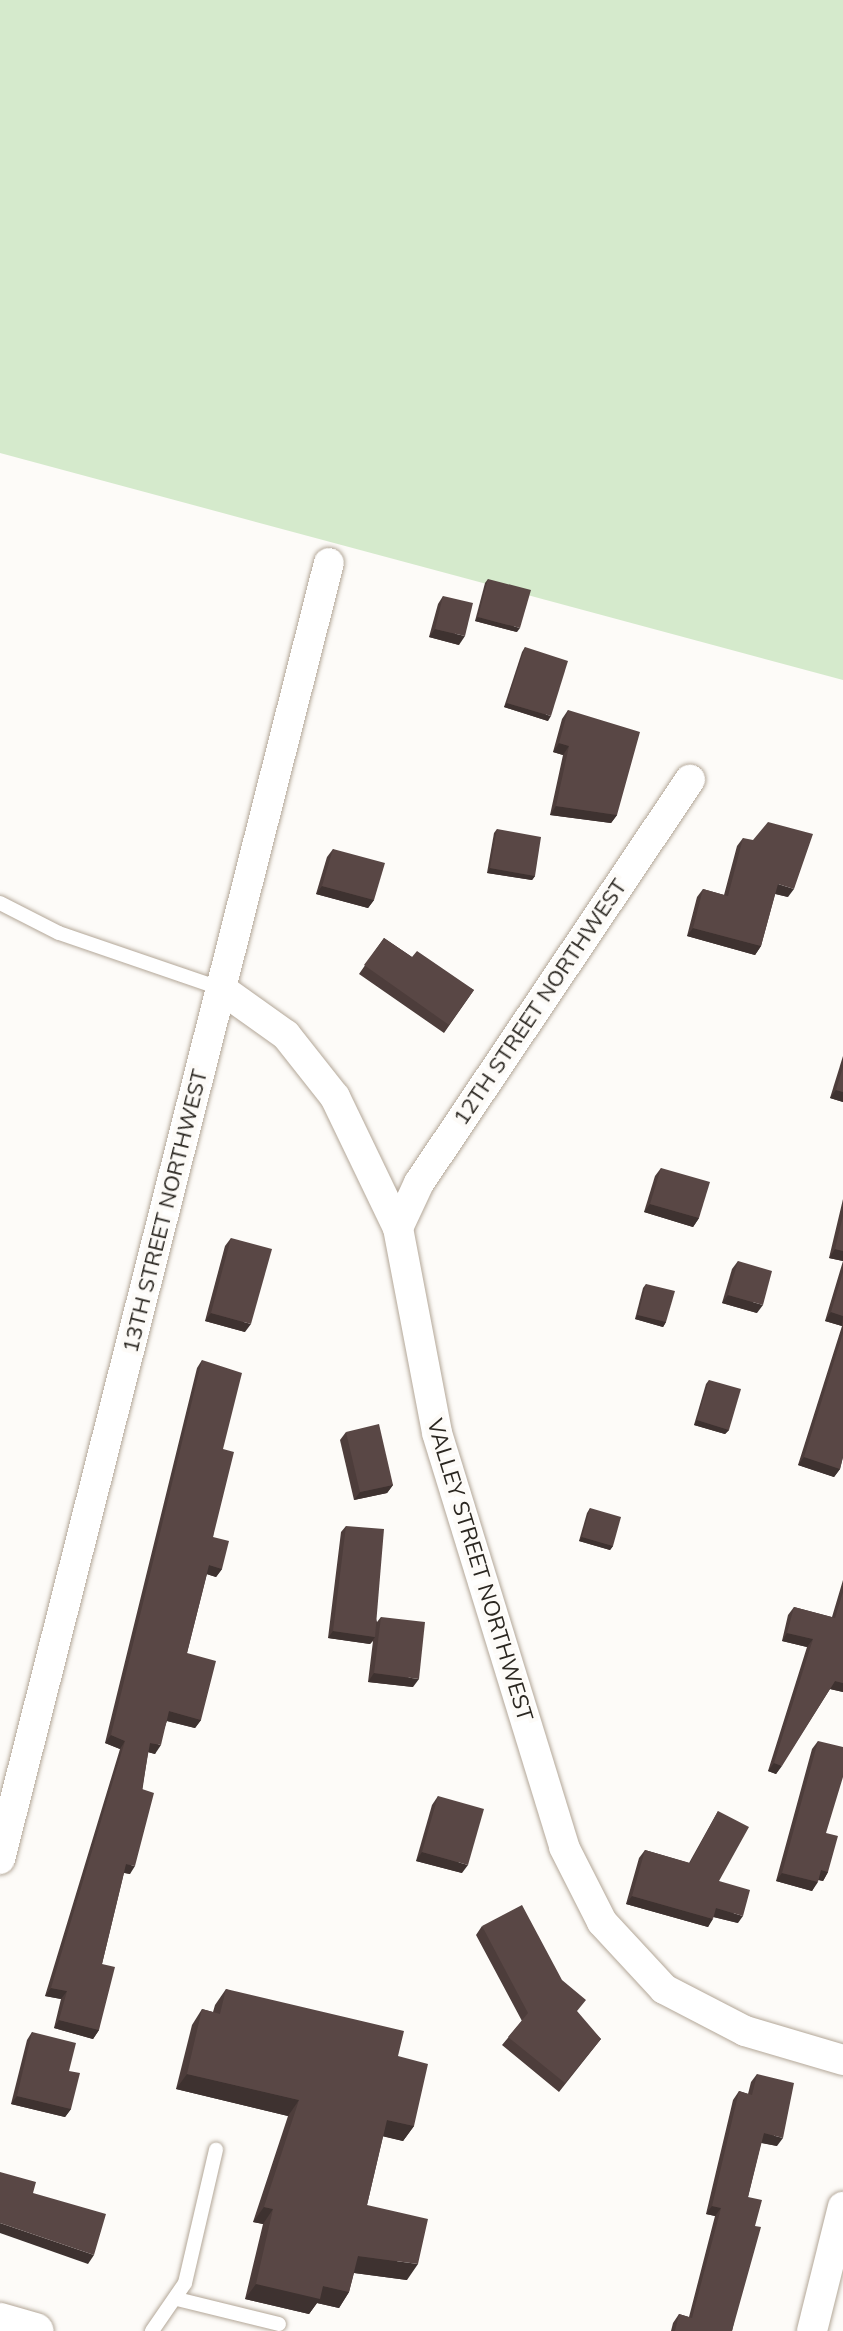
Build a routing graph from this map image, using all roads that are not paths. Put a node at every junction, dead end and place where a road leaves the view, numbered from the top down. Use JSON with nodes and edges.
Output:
{"nodes":[{"id":1,"x":329,"y":563,"type":"dead end"},
{"id":2,"x":690,"y":780,"type":"dead end"},
{"id":3,"x":0,"y":903,"type":"edge"},
{"id":4,"x":220,"y":988,"type":"junction"},
{"id":5,"x":398,"y":1228,"type":"junction"},
{"id":6,"x":0,"y":1859,"type":"edge"},
{"id":7,"x":843,"y":2060,"type":"edge"},
{"id":8,"x":216,"y":2150,"type":"dead end"},
{"id":9,"x":843,"y":2207,"type":"edge"},
{"id":10,"x":177,"y":2299,"type":"junction"},
{"id":11,"x":0,"y":2321,"type":"edge"},
{"id":12,"x":279,"y":2324,"type":"dead end"},
{"id":13,"x":36,"y":2331,"type":"edge"},
{"id":14,"x":152,"y":2331,"type":"edge"},
{"id":15,"x":812,"y":2331,"type":"edge"}],
"edges":[{"from":1,"to":4,"type":"street","name":"13TH STREET NORTHWEST"},
{"from":2,"to":5,"type":"street","name":"12TH STREET NORTHWEST"},
{"from":3,"to":4,"type":"lane"},
{"from":4,"to":5,"type":"street","name":"VALLEY STREET NORTHWEST"},
{"from":4,"to":6,"type":"street","name":"13TH STREET NORTHWEST"},
{"from":5,"to":7,"type":"street","name":"VALLEY STREET NORTHWEST"},
{"from":8,"to":10,"type":"lane"},
{"from":9,"to":15,"type":"street"},
{"from":10,"to":12,"type":"lane"},
{"from":10,"to":14,"type":"lane"},
{"from":11,"to":13,"type":"street"}]}
